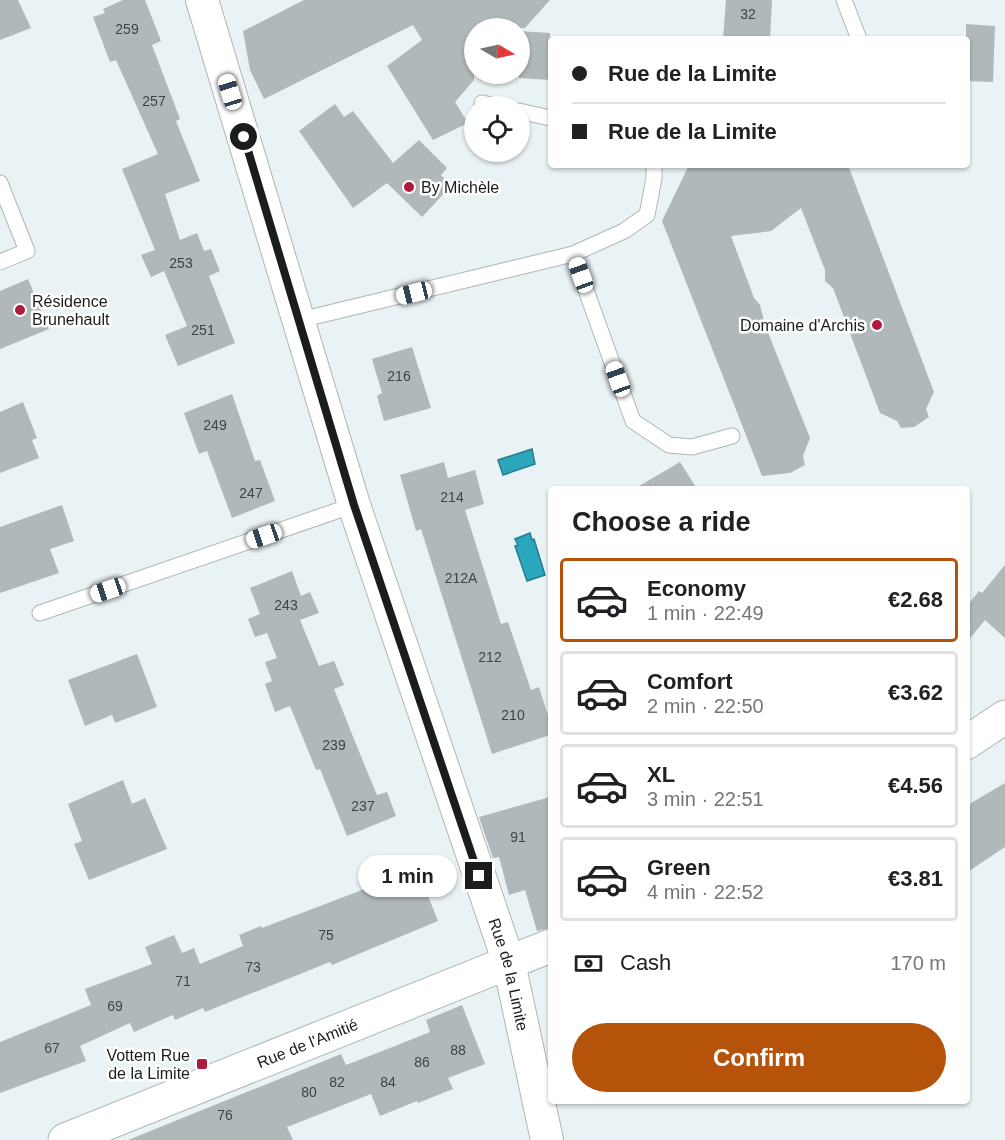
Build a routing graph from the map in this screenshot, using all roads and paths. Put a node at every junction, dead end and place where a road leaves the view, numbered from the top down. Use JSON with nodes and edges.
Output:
{"nodes":[{"id":1,"x":202,"y":0,"type":"edge"},
{"id":2,"x":844,"y":0,"type":"edge"},
{"id":3,"x":859,"y":36,"type":"edge"},
{"id":4,"x":530,"y":113,"type":"edge"},
{"id":5,"x":548,"y":117,"type":"edge"},
{"id":6,"x":654,"y":168,"type":"edge"},
{"id":7,"x":0,"y":183,"type":"edge"},
{"id":8,"x":573,"y":254,"type":"junction"},
{"id":9,"x":0,"y":262,"type":"edge"},
{"id":10,"x":300,"y":320,"type":"junction"},
{"id":11,"x":732,"y":436,"type":"dead end"},
{"id":12,"x":354,"y":505,"type":"junction"},
{"id":13,"x":40,"y":613,"type":"dead end"},
{"id":14,"x":1005,"y":717,"type":"edge"},
{"id":15,"x":970,"y":740,"type":"edge"},
{"id":16,"x":548,"y":947,"type":"edge"},
{"id":17,"x":508,"y":963,"type":"junction"},
{"id":18,"x":65,"y":1140,"type":"edge"},
{"id":19,"x":547,"y":1140,"type":"edge"}],
"edges":[{"from":1,"to":10,"type":"street","name":"Rue de la Limite"},
{"from":2,"to":3,"type":"lane"},
{"from":4,"to":5,"type":"lane"},
{"from":6,"to":8,"type":"lane"},
{"from":7,"to":9,"type":"lane"},
{"from":8,"to":10,"type":"lane"},
{"from":8,"to":11,"type":"lane"},
{"from":10,"to":12,"type":"street","name":"Rue de la Limite"},
{"from":12,"to":13,"type":"lane"},
{"from":12,"to":17,"type":"street","name":"Rue de la Limite"},
{"from":14,"to":15,"type":"street"},
{"from":16,"to":17,"type":"street","name":"Rue de l'Amitié"},
{"from":17,"to":18,"type":"street","name":"Rue de l'Amitié"},
{"from":17,"to":19,"type":"street","name":"Rue de la Limite"}]}
